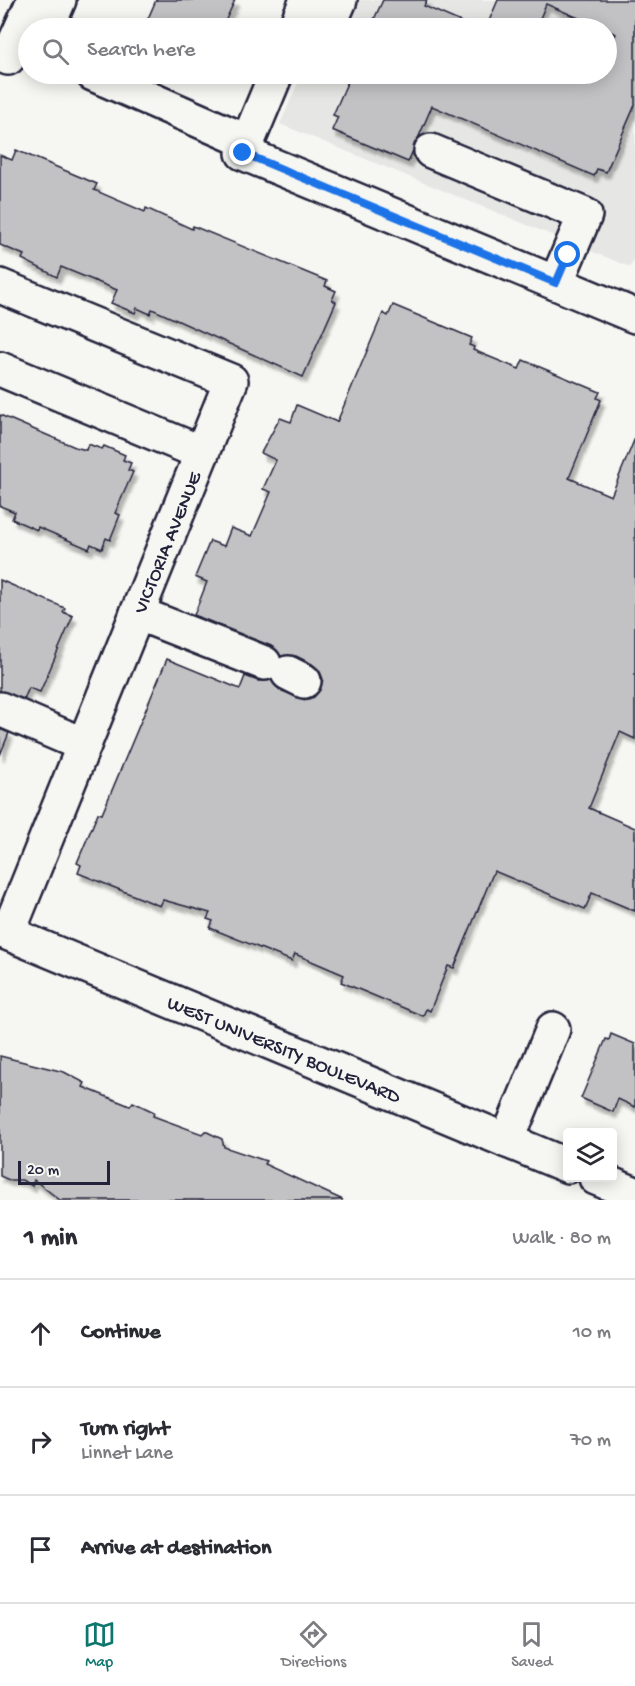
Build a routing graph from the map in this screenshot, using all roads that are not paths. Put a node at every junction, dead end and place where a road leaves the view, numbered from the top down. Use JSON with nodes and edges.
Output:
{"nodes":[{"id":1,"x":34,"y":0,"type":"edge"},
{"id":2,"x":59,"y":0,"type":"edge"},
{"id":3,"x":308,"y":0,"type":"edge"},
{"id":4,"x":340,"y":0,"type":"edge"},
{"id":5,"x":26,"y":18,"type":"edge"},
{"id":6,"x":51,"y":18,"type":"edge"},
{"id":7,"x":300,"y":18,"type":"edge"},
{"id":8,"x":332,"y":18,"type":"edge"},
{"id":9,"x":18,"y":36,"type":"edge"},
{"id":10,"x":0,"y":54,"type":"edge"},
{"id":11,"x":114,"y":84,"type":"edge"},
{"id":12,"x":272,"y":84,"type":"edge"},
{"id":13,"x":244,"y":147,"type":"junction"},
{"id":14,"x":431,"y":151,"type":"dead end"},
{"id":15,"x":556,"y":283,"type":"junction"},
{"id":16,"x":0,"y":286,"type":"edge"},
{"id":17,"x":635,"y":316,"type":"edge"},
{"id":18,"x":0,"y":369,"type":"edge"},
{"id":19,"x":202,"y":453,"type":"junction"},
{"id":20,"x":137,"y":613,"type":"junction"},
{"id":21,"x":285,"y":672,"type":"dead end"},
{"id":22,"x":0,"y":709,"type":"edge"},
{"id":23,"x":84,"y":745,"type":"junction"},
{"id":24,"x":4,"y":932,"type":"edge"},
{"id":25,"x":553,"y":1029,"type":"dead end"},
{"id":26,"x":507,"y":1141,"type":"junction"},
{"id":27,"x":563,"y":1164,"type":"edge"},
{"id":28,"x":606,"y":1182,"type":"edge"},
{"id":29,"x":635,"y":1194,"type":"edge"}],
"edges":[{"from":1,"to":5,"type":"street"},
{"from":2,"to":6,"type":"street"},
{"from":3,"to":7,"type":"street"},
{"from":4,"to":8,"type":"street"},
{"from":9,"to":10,"type":"street"},
{"from":11,"to":13,"type":"street"},
{"from":12,"to":13,"type":"street"},
{"from":13,"to":15,"type":"street"},
{"from":14,"to":15,"type":"street"},
{"from":15,"to":17,"type":"street"},
{"from":16,"to":19,"type":"street","name":"VICTORIA AVENUE"},
{"from":18,"to":19,"type":"street"},
{"from":19,"to":20,"type":"street","name":"VICTORIA AVENUE"},
{"from":20,"to":21,"type":"street"},
{"from":20,"to":23,"type":"street","name":"VICTORIA AVENUE"},
{"from":22,"to":23,"type":"street"},
{"from":23,"to":24,"type":"street","name":"VICTORIA AVENUE"},
{"from":24,"to":26,"type":"street","name":"WEST UNIVERSITY BOULEVARD"},
{"from":25,"to":26,"type":"street"},
{"from":26,"to":27,"type":"street","name":"WEST UNIVERSITY BOULEVARD"},
{"from":28,"to":29,"type":"street"}]}
